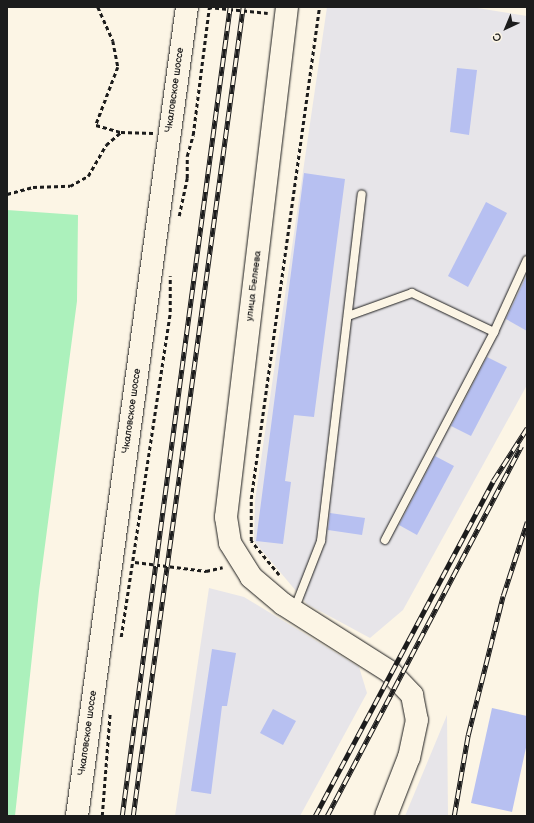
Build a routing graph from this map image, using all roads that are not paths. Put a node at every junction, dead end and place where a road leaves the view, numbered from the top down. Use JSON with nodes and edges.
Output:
{"nodes":[{"id":1,"x":187,"y":7,"type":"edge"},
{"id":2,"x":281,"y":8,"type":"edge"},
{"id":3,"x":362,"y":194,"type":"dead end"},
{"id":4,"x":527,"y":260,"type":"edge"},
{"id":5,"x":348,"y":316,"type":"junction"},
{"id":6,"x":494,"y":332,"type":"junction"},
{"id":7,"x":385,"y":540,"type":"dead end"},
{"id":8,"x":294,"y":611,"type":"junction"},
{"id":9,"x":77,"y":816,"type":"edge"},
{"id":10,"x":386,"y":816,"type":"edge"}],
"edges":[{"from":1,"to":9,"type":"street","name":"Чкаловское шоссе"},
{"from":2,"to":8,"type":"street","name":"улица Беляева"},
{"from":3,"to":5,"type":"lane"},
{"from":4,"to":6,"type":"lane"},
{"from":5,"to":6,"type":"lane"},
{"from":5,"to":8,"type":"lane"},
{"from":6,"to":7,"type":"lane"},
{"from":8,"to":10,"type":"street","name":"улица Беляева"}]}
